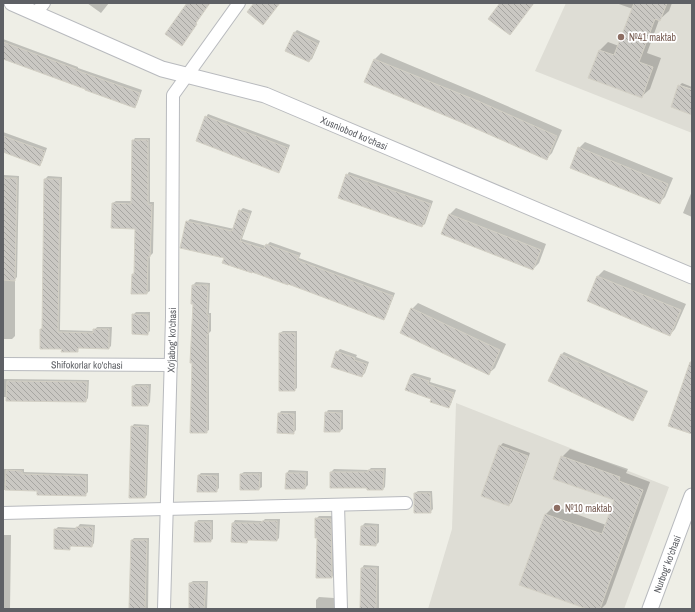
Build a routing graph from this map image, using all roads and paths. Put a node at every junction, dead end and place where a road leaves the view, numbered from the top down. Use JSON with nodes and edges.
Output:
{"nodes":[{"id":1,"x":12,"y":3,"type":"edge"},
{"id":2,"x":239,"y":3,"type":"edge"},
{"id":3,"x":40,"y":8,"type":"edge"},
{"id":4,"x":187,"y":75,"type":"junction"},
{"id":5,"x":692,"y":276,"type":"edge"},
{"id":6,"x":3,"y":364,"type":"edge"},
{"id":7,"x":171,"y":365,"type":"junction"},
{"id":8,"x":692,"y":496,"type":"edge"},
{"id":9,"x":406,"y":503,"type":"dead end"},
{"id":10,"x":338,"y":505,"type":"junction"},
{"id":11,"x":167,"y":509,"type":"junction"},
{"id":12,"x":3,"y":513,"type":"edge"},
{"id":13,"x":164,"y":609,"type":"edge"},
{"id":14,"x":341,"y":609,"type":"edge"},
{"id":15,"x":650,"y":609,"type":"edge"}],
"edges":[{"from":1,"to":3,"type":"street","name":"Xusniobod ko'chasi"},
{"from":2,"to":4,"type":"street","name":"Xo'jabog' ko'chasi"},
{"from":3,"to":4,"type":"street","name":"Xusniobod ko'chasi"},
{"from":4,"to":5,"type":"street","name":"Xusniobod ko'chasi"},
{"from":4,"to":7,"type":"street","name":"Xo'jabog' ko'chasi"},
{"from":6,"to":7,"type":"street","name":"Shifokorlar ko'chasi"},
{"from":7,"to":11,"type":"street","name":"Xo'jabog' ko'chasi"},
{"from":8,"to":15,"type":"street","name":"Nurbog' ko'chasi"},
{"from":9,"to":10,"type":"street"},
{"from":10,"to":11,"type":"street"},
{"from":10,"to":14,"type":"street"},
{"from":11,"to":12,"type":"street"},
{"from":11,"to":13,"type":"street","name":"Xo'jabog' ko'chasi"}]}
